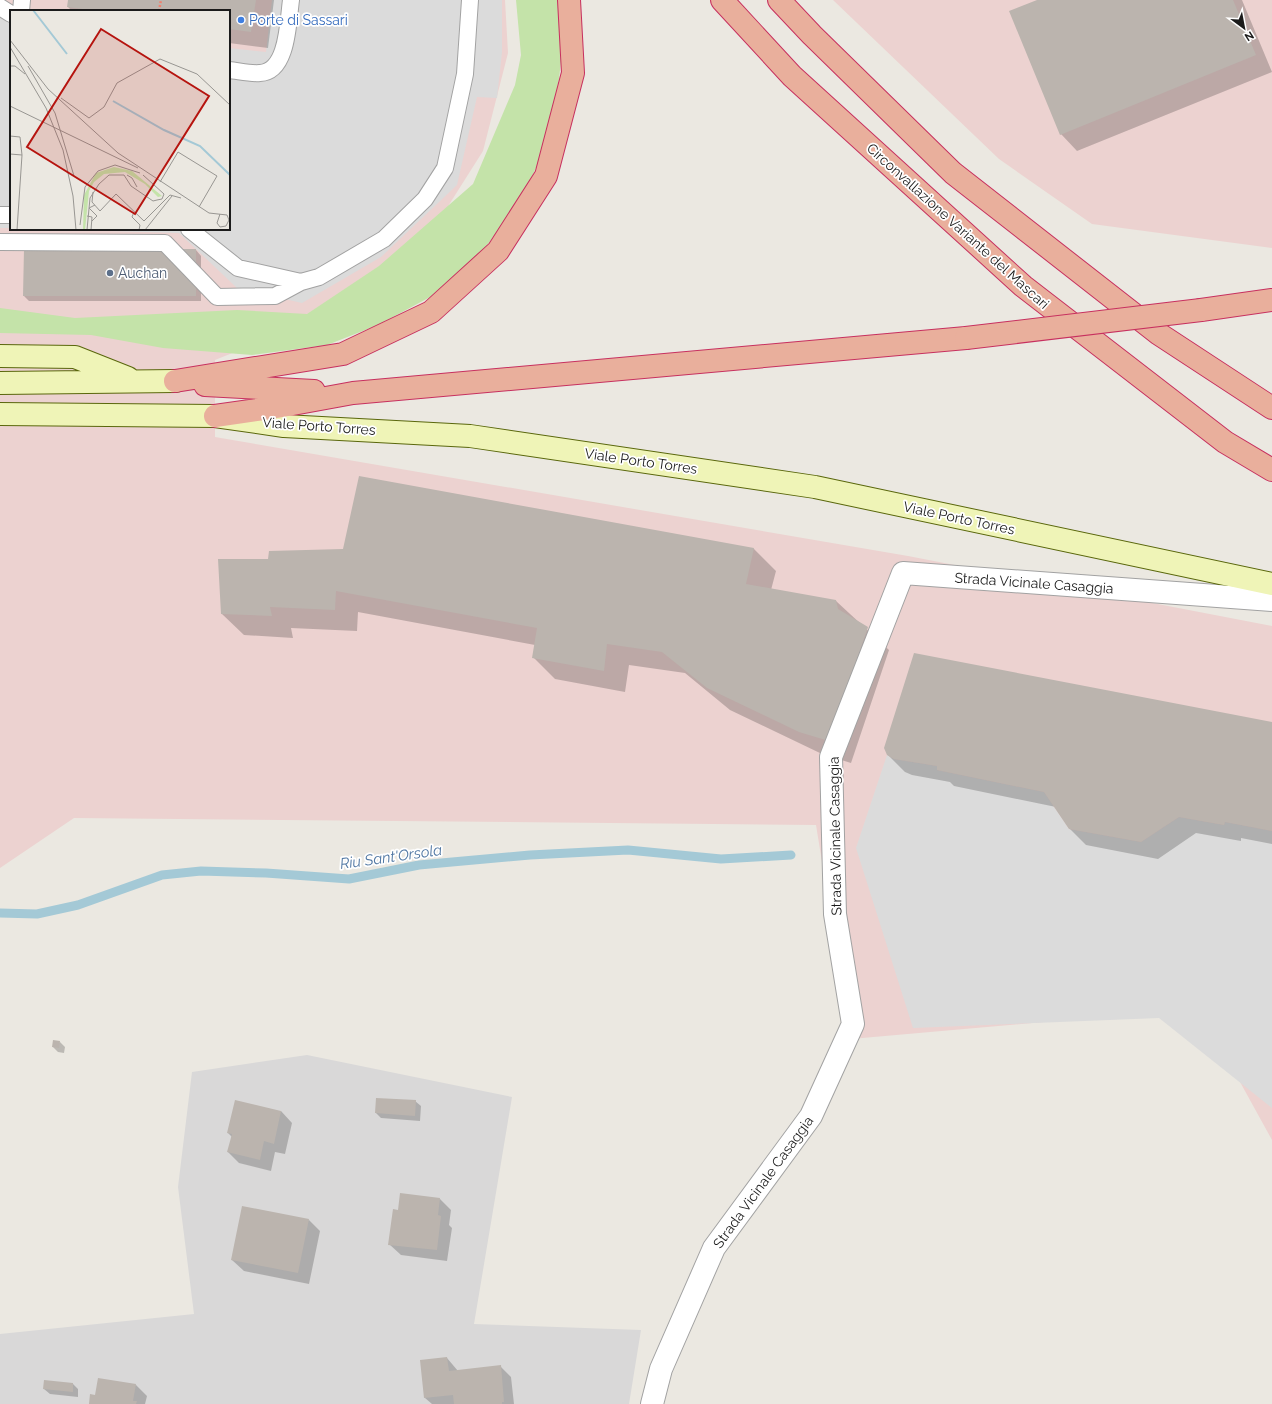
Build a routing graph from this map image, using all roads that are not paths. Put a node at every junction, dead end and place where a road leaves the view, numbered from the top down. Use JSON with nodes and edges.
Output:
{"nodes":[{"id":1,"x":22,"y":0,"type":"edge"},
{"id":2,"x":291,"y":0,"type":"edge"},
{"id":3,"x":470,"y":0,"type":"edge"},
{"id":4,"x":569,"y":0,"type":"edge"},
{"id":5,"x":722,"y":0,"type":"edge"},
{"id":6,"x":778,"y":0,"type":"edge"},
{"id":7,"x":0,"y":7,"type":"edge"},
{"id":8,"x":21,"y":10,"type":"edge"},
{"id":9,"x":10,"y":13,"type":"edge"},
{"id":10,"x":230,"y":70,"type":"edge"},
{"id":11,"x":190,"y":230,"type":"edge"},
{"id":12,"x":0,"y":242,"type":"edge"},
{"id":13,"x":301,"y":282,"type":"junction"},
{"id":14,"x":1272,"y":300,"type":"edge"},
{"id":15,"x":0,"y":356,"type":"edge"},
{"id":16,"x":175,"y":381,"type":"junction"},
{"id":17,"x":136,"y":382,"type":"junction"},
{"id":18,"x":0,"y":383,"type":"edge"},
{"id":19,"x":353,"y":393,"type":"junction"},
{"id":20,"x":1272,"y":408,"type":"edge"},
{"id":21,"x":0,"y":414,"type":"edge"},
{"id":22,"x":215,"y":416,"type":"junction"},
{"id":23,"x":1272,"y":470,"type":"edge"},
{"id":24,"x":1272,"y":584,"type":"edge"},
{"id":25,"x":1272,"y":600,"type":"edge"},
{"id":26,"x":652,"y":1404,"type":"edge"}],
"edges":[{"from":1,"to":8,"type":"lane"},
{"from":2,"to":10,"type":"lane"},
{"from":3,"to":13,"type":"lane"},
{"from":4,"to":16,"type":"highway"},
{"from":5,"to":23,"type":"highway","name":"Circonvallazione Variante del Mascari"},
{"from":6,"to":20,"type":"highway"},
{"from":7,"to":9,"type":"lane"},
{"from":11,"to":13,"type":"lane"},
{"from":12,"to":13,"type":"lane"},
{"from":14,"to":19,"type":"highway","bridge":true},
{"from":15,"to":17,"type":"main road"},
{"from":16,"to":17,"type":"main road"},
{"from":16,"to":19,"type":"highway"},
{"from":17,"to":18,"type":"main road"},
{"from":19,"to":22,"type":"highway"},
{"from":21,"to":22,"type":"main road","name":"Viale Porto Torres"},
{"from":22,"to":24,"type":"main road","name":"Viale Porto Torres"},
{"from":25,"to":26,"type":"street","name":"Strada Vicinale Casaggia"}]}
